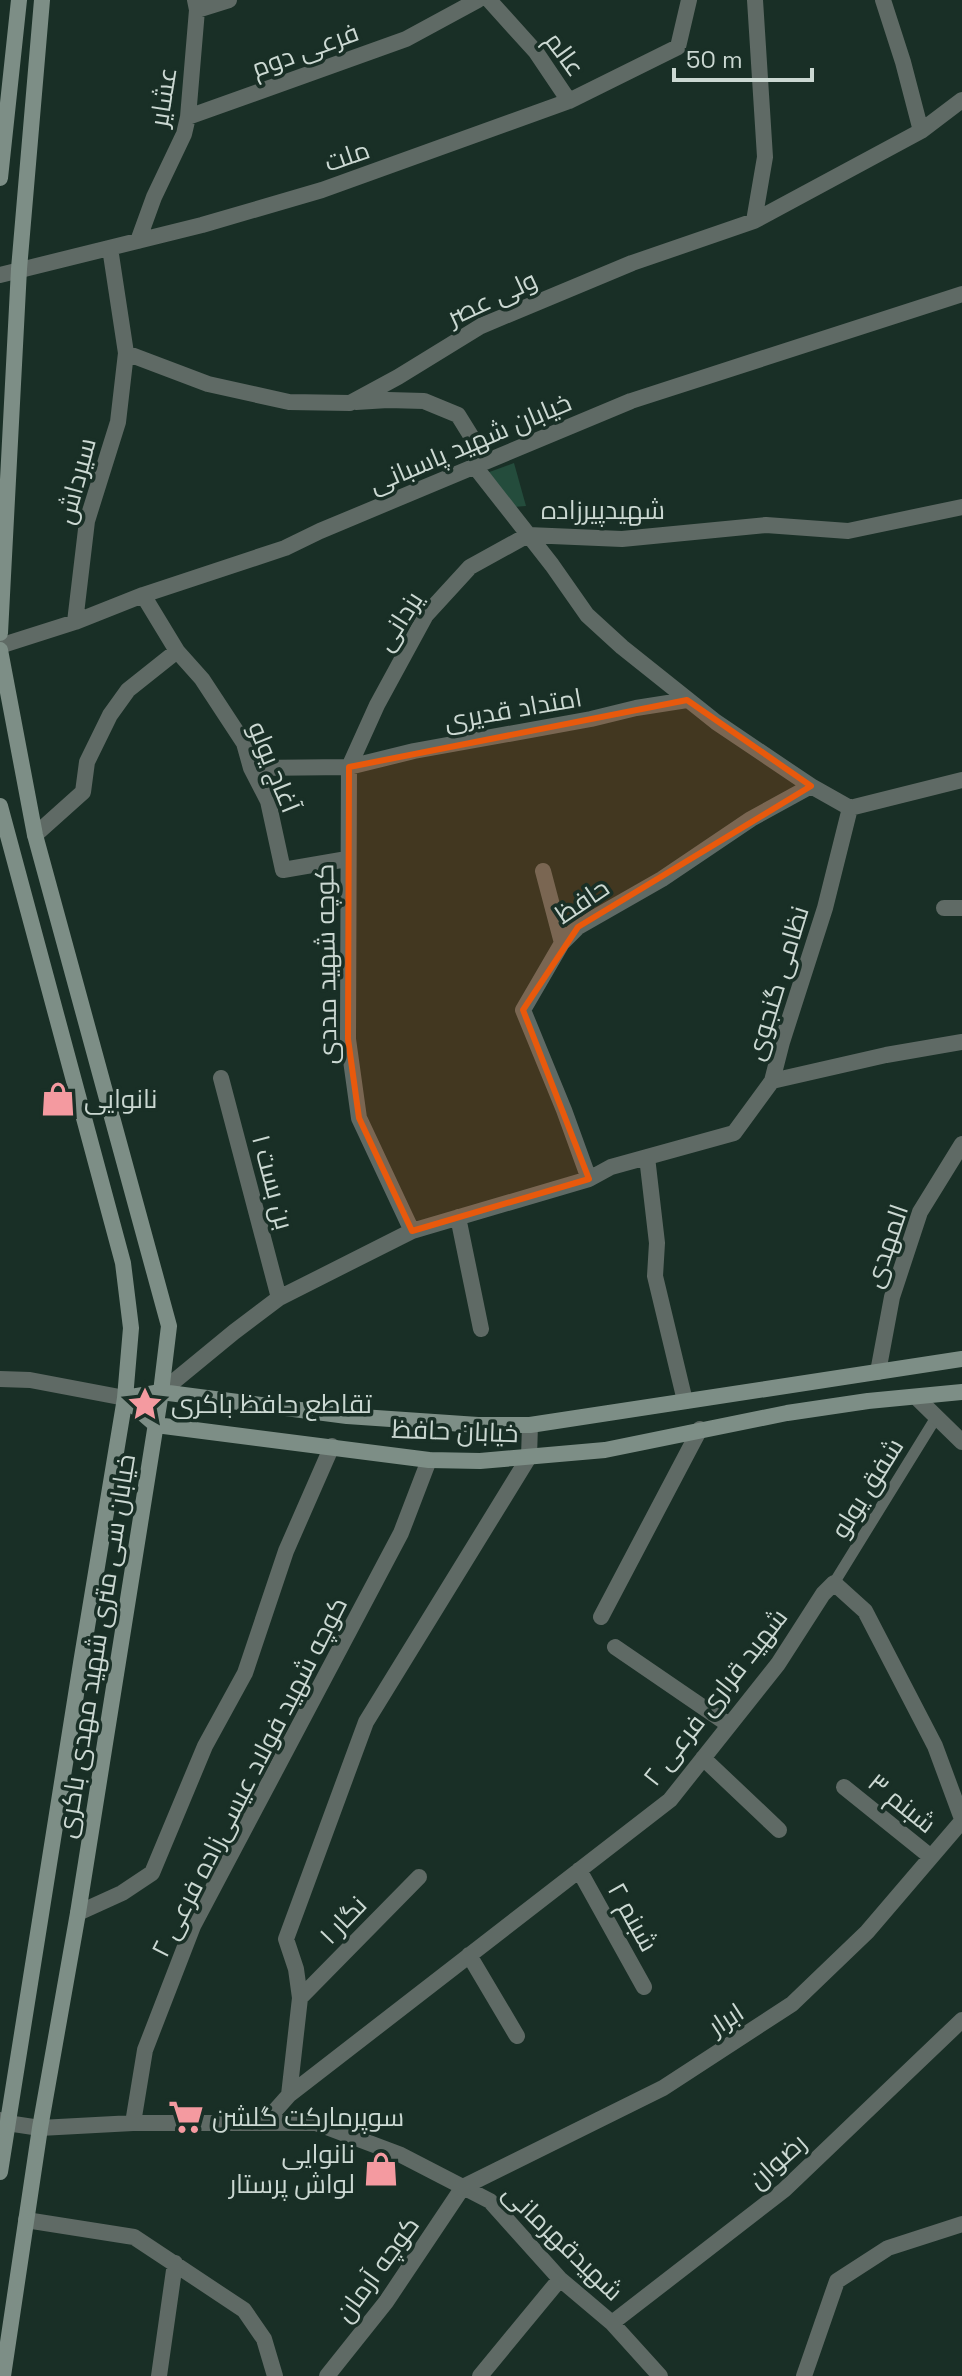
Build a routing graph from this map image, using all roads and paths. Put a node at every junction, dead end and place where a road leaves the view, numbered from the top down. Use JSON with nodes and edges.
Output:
{"nodes":[{"id":1,"x":19,"y":0,"type":"edge"},
{"id":2,"x":42,"y":0,"type":"edge"},
{"id":3,"x":229,"y":0,"type":"edge"},
{"id":4,"x":478,"y":0,"type":"edge"},
{"id":5,"x":489,"y":0,"type":"edge"},
{"id":6,"x":689,"y":0,"type":"edge"},
{"id":7,"x":755,"y":0,"type":"edge"},
{"id":8,"x":883,"y":0,"type":"edge"},
{"id":9,"x":196,"y":5,"type":"edge"},
{"id":10,"x":962,"y":100,"type":"edge"},
{"id":11,"x":569,"y":101,"type":"junction"},
{"id":12,"x":188,"y":117,"type":"junction"},
{"id":13,"x":921,"y":131,"type":"junction"},
{"id":14,"x":3,"y":146,"type":"junction"},
{"id":15,"x":29,"y":146,"type":"junction"},
{"id":16,"x":0,"y":178,"type":"edge"},
{"id":17,"x":754,"y":221,"type":"junction"},
{"id":18,"x":138,"y":241,"type":"junction"},
{"id":19,"x":110,"y":248,"type":"junction"},
{"id":20,"x":19,"y":269,"type":"junction"},
{"id":21,"x":0,"y":275,"type":"edge"},
{"id":22,"x":962,"y":294,"type":"edge"},
{"id":23,"x":126,"y":353,"type":"junction"},
{"id":24,"x":350,"y":403,"type":"junction"},
{"id":25,"x":476,"y":468,"type":"junction"},
{"id":26,"x":962,"y":507,"type":"edge"},
{"id":27,"x":528,"y":535,"type":"junction"},
{"id":28,"x":143,"y":595,"type":"junction"},
{"id":29,"x":75,"y":622,"type":"junction"},
{"id":30,"x":0,"y":633,"type":"edge"},
{"id":31,"x":0,"y":648,"type":"edge"},
{"id":32,"x":177,"y":651,"type":"junction"},
{"id":33,"x":687,"y":700,"type":"junction"},
{"id":34,"x":349,"y":767,"type":"junction"},
{"id":35,"x":251,"y":768,"type":"junction"},
{"id":36,"x":962,"y":780,"type":"edge"},
{"id":37,"x":811,"y":786,"type":"junction"},
{"id":38,"x":0,"y":806,"type":"edge"},
{"id":39,"x":850,"y":808,"type":"junction"},
{"id":40,"x":35,"y":835,"type":"junction"},
{"id":41,"x":347,"y":859,"type":"junction"},
{"id":42,"x":543,"y":871,"type":"dead end"},
{"id":43,"x":944,"y":908,"type":"dead end"},
{"id":44,"x":962,"y":908,"type":"edge"},
{"id":45,"x":562,"y":943,"type":"junction"},
{"id":46,"x":962,"y":1042,"type":"edge"},
{"id":47,"x":221,"y":1078,"type":"dead end"},
{"id":48,"x":772,"y":1081,"type":"junction"},
{"id":49,"x":962,"y":1144,"type":"edge"},
{"id":50,"x":647,"y":1157,"type":"junction"},
{"id":51,"x":589,"y":1179,"type":"junction"},
{"id":52,"x":458,"y":1217,"type":"junction"},
{"id":53,"x":412,"y":1231,"type":"junction"},
{"id":54,"x":279,"y":1298,"type":"junction"},
{"id":55,"x":481,"y":1329,"type":"dead end"},
{"id":56,"x":962,"y":1359,"type":"edge"},
{"id":57,"x":878,"y":1372,"type":"junction"},
{"id":58,"x":0,"y":1379,"type":"edge"},
{"id":59,"x":161,"y":1392,"type":"junction"},
{"id":60,"x":962,"y":1392,"type":"edge"},
{"id":61,"x":125,"y":1398,"type":"junction"},
{"id":62,"x":917,"y":1398,"type":"junction"},
{"id":63,"x":685,"y":1401,"type":"junction"},
{"id":64,"x":937,"y":1416,"type":"junction"},
{"id":65,"x":156,"y":1425,"type":"junction"},
{"id":66,"x":530,"y":1425,"type":"junction"},
{"id":67,"x":700,"y":1429,"type":"junction"},
{"id":68,"x":962,"y":1442,"type":"edge"},
{"id":69,"x":332,"y":1446,"type":"junction"},
{"id":70,"x":529,"y":1457,"type":"junction"},
{"id":71,"x":429,"y":1460,"type":"junction"},
{"id":72,"x":834,"y":1583,"type":"junction"},
{"id":73,"x":601,"y":1617,"type":"dead end"},
{"id":74,"x":615,"y":1647,"type":"dead end"},
{"id":75,"x":729,"y":1725,"type":"junction"},
{"id":76,"x":703,"y":1758,"type":"junction"},
{"id":77,"x":844,"y":1787,"type":"dead end"},
{"id":78,"x":962,"y":1820,"type":"edge"},
{"id":79,"x":779,"y":1830,"type":"dead end"},
{"id":80,"x":931,"y":1857,"type":"junction"},
{"id":81,"x":579,"y":1870,"type":"junction"},
{"id":82,"x":419,"y":1877,"type":"dead end"},
{"id":83,"x":78,"y":1913,"type":"junction"},
{"id":84,"x":469,"y":1955,"type":"junction"},
{"id":85,"x":644,"y":1987,"type":"dead end"},
{"id":86,"x":300,"y":1998,"type":"junction"},
{"id":87,"x":962,"y":2020,"type":"edge"},
{"id":88,"x":517,"y":2036,"type":"dead end"},
{"id":89,"x":289,"y":2095,"type":"junction"},
{"id":90,"x":3,"y":2122,"type":"edge"},
{"id":91,"x":265,"y":2122,"type":"junction"},
{"id":92,"x":133,"y":2123,"type":"junction"},
{"id":93,"x":40,"y":2128,"type":"junction"},
{"id":94,"x":0,"y":2172,"type":"edge"},
{"id":95,"x":463,"y":2187,"type":"junction"},
{"id":96,"x":26,"y":2220,"type":"junction"},
{"id":97,"x":962,"y":2224,"type":"edge"},
{"id":98,"x":175,"y":2263,"type":"junction"},
{"id":99,"x":560,"y":2279,"type":"junction"},
{"id":100,"x":612,"y":2323,"type":"junction"},
{"id":101,"x":651,"y":2373,"type":"edge"},
{"id":102,"x":3,"y":2376,"type":"edge"},
{"id":103,"x":159,"y":2376,"type":"edge"},
{"id":104,"x":275,"y":2376,"type":"edge"},
{"id":105,"x":327,"y":2376,"type":"edge"},
{"id":106,"x":480,"y":2376,"type":"edge"},
{"id":107,"x":804,"y":2376,"type":"edge"}],
"edges":[{"from":1,"to":14,"type":"main road"},
{"from":2,"to":15,"type":"main road"},
{"from":3,"to":9,"type":"street"},
{"from":4,"to":12,"type":"street","name":"فرعی دوم"},
{"from":5,"to":11,"type":"street","name":"عالم"},
{"from":6,"to":11,"type":"street","name":"ملت"},
{"from":7,"to":17,"type":"street"},
{"from":8,"to":13,"type":"street"},
{"from":9,"to":12,"type":"street","name":"عشایر"},
{"from":10,"to":13,"type":"street","name":"ولی عصر"},
{"from":11,"to":18,"type":"street","name":"ملت"},
{"from":12,"to":18,"type":"street","name":"عشایر"},
{"from":13,"to":17,"type":"street","name":"ولی عصر"},
{"from":14,"to":15,"type":"main road"},
{"from":14,"to":16,"type":"main road"},
{"from":15,"to":20,"type":"main road"},
{"from":17,"to":24,"type":"street","name":"ولی عصر"},
{"from":18,"to":19,"type":"street","name":"ملت"},
{"from":19,"to":20,"type":"street","name":"ملت"},
{"from":19,"to":23,"type":"street"},
{"from":20,"to":21,"type":"street","name":"ملت"},
{"from":20,"to":30,"type":"main road"},
{"from":22,"to":25,"type":"street","name":"خیابان شهید پاسبانی"},
{"from":23,"to":24,"type":"street","name":"ولی عصر"},
{"from":23,"to":29,"type":"street","name":"سیرداش"},
{"from":24,"to":25,"type":"street"},
{"from":25,"to":27,"type":"street"},
{"from":25,"to":28,"type":"street","name":"خیابان شهید پاسبانی"},
{"from":26,"to":27,"type":"street","name":"شهیدپیرزاده"},
{"from":27,"to":33,"type":"street","name":"شهیدپیرزاده"},
{"from":27,"to":34,"type":"street","name":"یزدانی"},
{"from":28,"to":29,"type":"street","name":"خیابان شهید پاسبانی"},
{"from":28,"to":32,"type":"street","name":"آغاج یولو"},
{"from":29,"to":31,"type":"street","name":"خیابان شهید پاسبانی"},
{"from":31,"to":40,"type":"main road","name":"خیابان سی متری شهید مهدی باکری"},
{"from":32,"to":35,"type":"street","name":"آغاج یولو"},
{"from":32,"to":40,"type":"street"},
{"from":33,"to":34,"type":"street","name":"امتداد قدیری"},
{"from":33,"to":37,"type":"street","name":"شهیدپیرزاده"},
{"from":34,"to":35,"type":"street","name":"امتداد قدیری"},
{"from":34,"to":41,"type":"street","name":"کوچه شهید مددی"},
{"from":35,"to":41,"type":"street","name":"آغاج یولو"},
{"from":36,"to":39,"type":"street"},
{"from":37,"to":39,"type":"street"},
{"from":37,"to":45,"type":"street","name":"حافظ"},
{"from":38,"to":61,"type":"main road","name":"خیابان سی متری شهید مهدی باکری"},
{"from":39,"to":48,"type":"street","name":"نظامی گنجوی"},
{"from":40,"to":59,"type":"main road","name":"خیابان سی متری شهید مهدی باکری"},
{"from":41,"to":53,"type":"street","name":"کوچه شهید مددی"},
{"from":42,"to":45,"type":"street"},
{"from":43,"to":44,"type":"street"},
{"from":45,"to":51,"type":"street","name":"حافظ"},
{"from":46,"to":48,"type":"street"},
{"from":47,"to":54,"type":"street","name":"بن بست ۱"},
{"from":48,"to":50,"type":"street","name":"نظامی گنجوی"},
{"from":49,"to":57,"type":"street","name":"المهدی"},
{"from":50,"to":51,"type":"street","name":"نظامی گنجوی"},
{"from":50,"to":63,"type":"street"},
{"from":51,"to":52,"type":"street","name":"نظامی گنجوی"},
{"from":52,"to":53,"type":"street","name":"نظامی گنجوی"},
{"from":52,"to":55,"type":"street"},
{"from":53,"to":54,"type":"street"},
{"from":54,"to":59,"type":"street"},
{"from":56,"to":57,"type":"main road","name":"خیابان حافظ"},
{"from":57,"to":63,"type":"main road","name":"خیابان حافظ"},
{"from":58,"to":61,"type":"street"},
{"from":59,"to":61,"type":"main road","name":"خیابان حافظ"},
{"from":59,"to":65,"type":"main road","name":"خیابان سی متری شهید مهدی باکری"},
{"from":59,"to":66,"type":"main road","name":"خیابان حافظ"},
{"from":60,"to":62,"type":"main road","name":"خیابان حافظ"},
{"from":61,"to":65,"type":"main road"},
{"from":61,"to":90,"type":"main road","name":"خیابان سی متری شهید مهدی باکری"},
{"from":62,"to":64,"type":"street"},
{"from":62,"to":67,"type":"main road","name":"خیابان حافظ"},
{"from":63,"to":66,"type":"main road","name":"خیابان حافظ"},
{"from":64,"to":68,"type":"street"},
{"from":64,"to":72,"type":"lane","name":"شفق یولو"},
{"from":65,"to":69,"type":"main road","name":"خیابان حافظ"},
{"from":65,"to":83,"type":"main road","name":"خیابان سی متری شهید مهدی باکری"},
{"from":66,"to":70,"type":"street"},
{"from":67,"to":70,"type":"main road","name":"خیابان حافظ"},
{"from":67,"to":73,"type":"street"},
{"from":69,"to":71,"type":"main road","name":"خیابان حافظ"},
{"from":69,"to":83,"type":"street"},
{"from":70,"to":71,"type":"main road","name":"خیابان حافظ"},
{"from":70,"to":86,"type":"street"},
{"from":71,"to":92,"type":"street","name":"کوچه شهید فولاد عیسی‌زاده فرعی ۲"},
{"from":72,"to":75,"type":"street","name":"شهید قراری فرعی ۲"},
{"from":72,"to":78,"type":"street"},
{"from":74,"to":75,"type":"street"},
{"from":75,"to":76,"type":"street","name":"شهید قراری فرعی ۲"},
{"from":76,"to":79,"type":"street"},
{"from":76,"to":81,"type":"street","name":"شهید قراری فرعی ۲"},
{"from":77,"to":80,"type":"street","name":"شبنم ۳"},
{"from":78,"to":80,"type":"street","name":"ابرار"},
{"from":80,"to":95,"type":"street","name":"ابرار"},
{"from":81,"to":84,"type":"street","name":"شهید قراری فرعی ۲"},
{"from":81,"to":85,"type":"street","name":"شبنم ۲"},
{"from":82,"to":86,"type":"street","name":"نگار ۱"},
{"from":83,"to":93,"type":"main road","name":"خیابان سی متری شهید مهدی باکری"},
{"from":84,"to":88,"type":"street"},
{"from":84,"to":89,"type":"street","name":"شهید قراری فرعی ۲"},
{"from":86,"to":89,"type":"street"},
{"from":87,"to":100,"type":"street","name":"رضوان"},
{"from":89,"to":91,"type":"street","name":"شهید قراری فرعی ۲"},
{"from":90,"to":93,"type":"street","name":"شهیدقهرمانی"},
{"from":90,"to":94,"type":"main road","name":"خیابان سی متری شهید مهدی باکری"},
{"from":91,"to":92,"type":"street","name":"شهیدقهرمانی"},
{"from":91,"to":95,"type":"street","name":"شهیدقهرمانی"},
{"from":92,"to":93,"type":"street","name":"شهیدقهرمانی"},
{"from":93,"to":96,"type":"main road","name":"خیابان سی متری شهید مهدی باکری"},
{"from":95,"to":99,"type":"street","name":"شهیدقهرمانی"},
{"from":95,"to":105,"type":"street","name":"کوچه آرمان"},
{"from":96,"to":98,"type":"street"},
{"from":96,"to":102,"type":"main road","name":"خیابان سی متری شهید مهدی باکری"},
{"from":97,"to":107,"type":"street"},
{"from":98,"to":103,"type":"street"},
{"from":98,"to":104,"type":"street"},
{"from":99,"to":100,"type":"street","name":"شهیدقهرمانی"},
{"from":99,"to":106,"type":"street"},
{"from":100,"to":101,"type":"street","name":"شهیدقهرمانی"}]}
